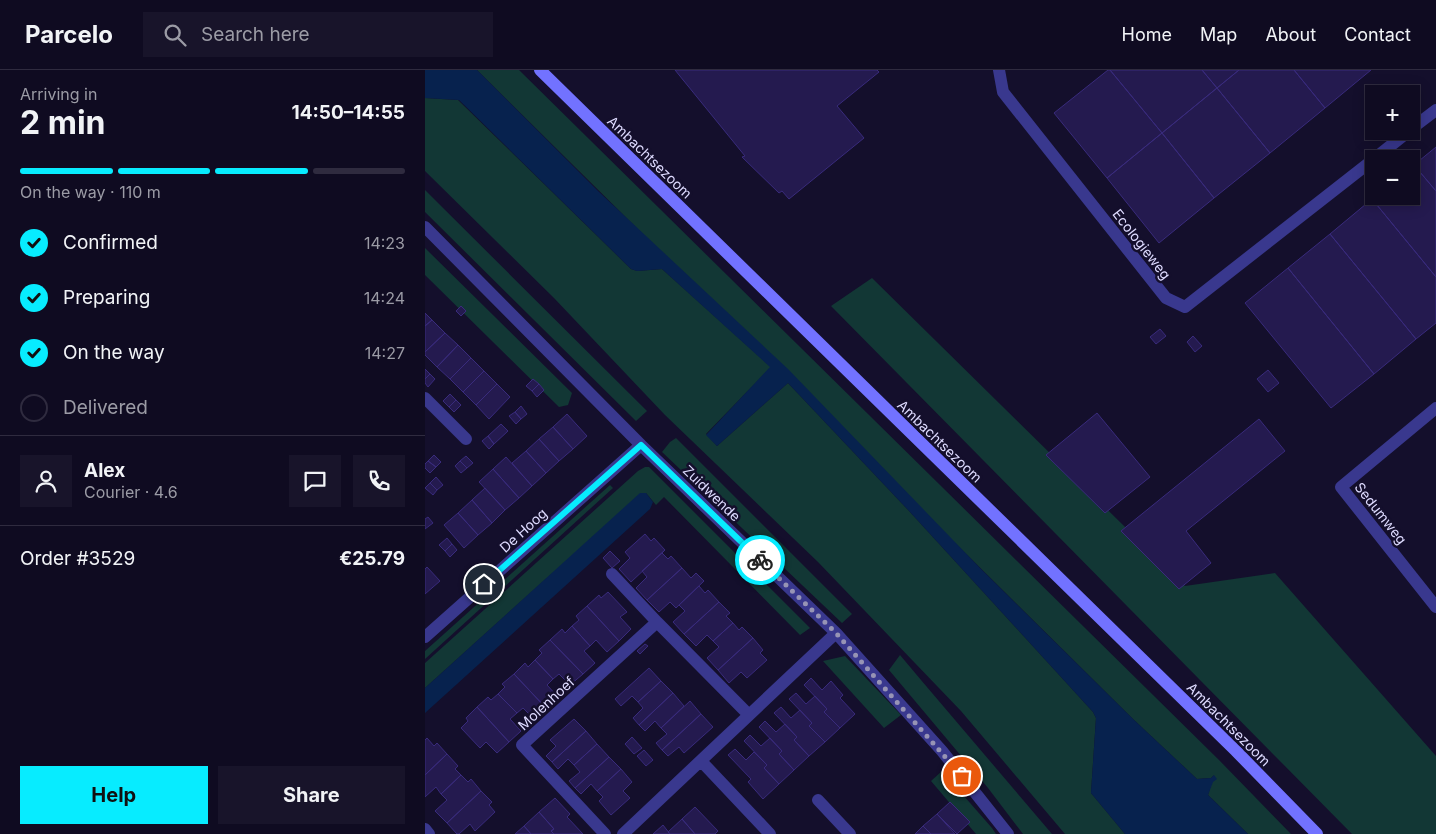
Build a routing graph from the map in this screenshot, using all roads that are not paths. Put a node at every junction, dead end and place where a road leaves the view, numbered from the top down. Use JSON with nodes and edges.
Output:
{"nodes":[{"id":1,"x":540,"y":70,"type":"edge"},
{"id":2,"x":999,"y":70,"type":"edge"},
{"id":3,"x":1436,"y":110,"type":"edge"},
{"id":4,"x":1420,"y":122,"type":"edge"},
{"id":5,"x":1398,"y":140,"type":"edge"},
{"id":6,"x":1385,"y":150,"type":"edge"},
{"id":7,"x":1365,"y":166,"type":"edge"},
{"id":8,"x":425,"y":227,"type":"edge"},
{"id":9,"x":425,"y":398,"type":"edge"},
{"id":10,"x":1436,"y":408,"type":"edge"},
{"id":11,"x":466,"y":440,"type":"dead end"},
{"id":12,"x":641,"y":445,"type":"junction"},
{"id":13,"x":612,"y":574,"type":"dead end"},
{"id":14,"x":1436,"y":607,"type":"edge"},
{"id":15,"x":657,"y":622,"type":"junction"},
{"id":16,"x":836,"y":633,"type":"junction"},
{"id":17,"x":426,"y":635,"type":"edge"},
{"id":18,"x":749,"y":715,"type":"junction"},
{"id":19,"x":701,"y":760,"type":"junction"},
{"id":20,"x":818,"y":800,"type":"dead end"},
{"id":21,"x":425,"y":829,"type":"edge"},
{"id":22,"x":429,"y":834,"type":"edge"},
{"id":23,"x":605,"y":834,"type":"edge"},
{"id":24,"x":623,"y":834,"type":"edge"},
{"id":25,"x":770,"y":834,"type":"edge"},
{"id":26,"x":849,"y":834,"type":"edge"},
{"id":27,"x":1008,"y":834,"type":"edge"},
{"id":28,"x":1317,"y":834,"type":"edge"}],
"edges":[{"from":1,"to":28,"type":"street","name":"Ambachtsezoom"},
{"from":2,"to":7,"type":"street","name":"Ecologieweg"},
{"from":3,"to":4,"type":"street","name":"Ecologieweg"},
{"from":5,"to":6,"type":"street","name":"Ecologieweg"},
{"from":8,"to":12,"type":"street","name":"Zuidwende"},
{"from":9,"to":11,"type":"street"},
{"from":10,"to":14,"type":"street","name":"Sedumweg"},
{"from":12,"to":16,"type":"street","name":"Zuidwende"},
{"from":12,"to":17,"type":"street","name":"De Hoog"},
{"from":13,"to":15,"type":"street"},
{"from":15,"to":18,"type":"street"},
{"from":15,"to":23,"type":"street","name":"Molenhoef"},
{"from":16,"to":18,"type":"street"},
{"from":16,"to":27,"type":"street","name":"Zuidwende"},
{"from":18,"to":19,"type":"street"},
{"from":19,"to":24,"type":"street"},
{"from":19,"to":25,"type":"street"},
{"from":20,"to":26,"type":"street"},
{"from":21,"to":22,"type":"street"}]}
